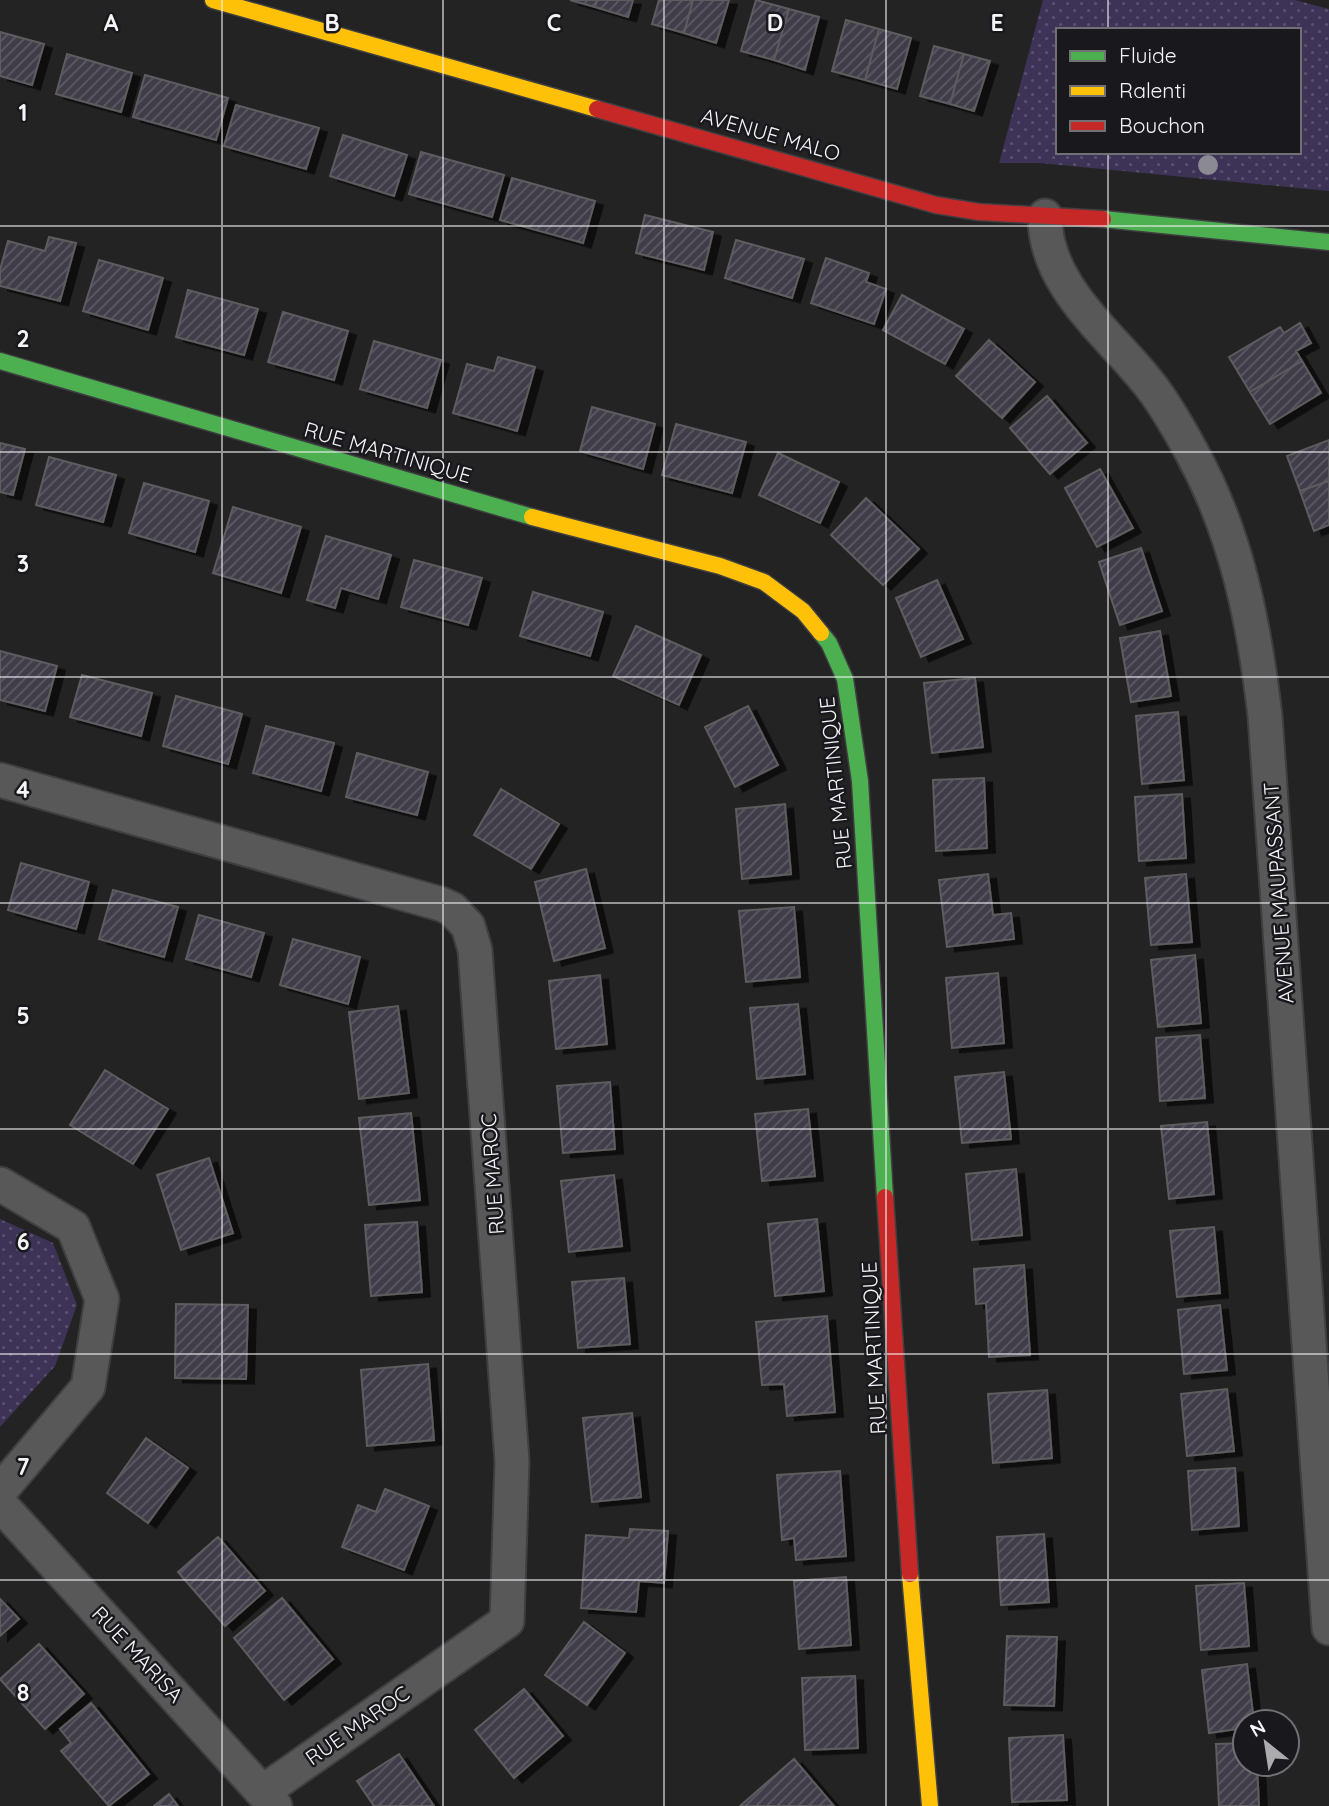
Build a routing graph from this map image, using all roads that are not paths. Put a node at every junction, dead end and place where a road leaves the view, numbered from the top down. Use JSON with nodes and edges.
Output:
{"nodes":[{"id":1,"x":213,"y":0,"type":"edge"},
{"id":2,"x":1045,"y":216,"type":"junction"},
{"id":3,"x":1329,"y":242,"type":"edge"},
{"id":4,"x":0,"y":360,"type":"edge"},
{"id":5,"x":0,"y":780,"type":"edge"},
{"id":6,"x":0,"y":1184,"type":"edge"},
{"id":7,"x":0,"y":1491,"type":"edge"},
{"id":8,"x":0,"y":1504,"type":"edge"},
{"id":9,"x":1329,"y":1628,"type":"edge"},
{"id":10,"x":270,"y":1798,"type":"edge"},
{"id":11,"x":930,"y":1806,"type":"edge"}],
"edges":[{"from":1,"to":2,"type":"street","name":"AVENUE MALO"},
{"from":2,"to":3,"type":"street","name":"AVENUE MALO"},
{"from":2,"to":9,"type":"street","name":"AVENUE MAUPASSANT"},
{"from":4,"to":11,"type":"street","name":"RUE MARTINIQUE"},
{"from":5,"to":10,"type":"street","name":"RUE MAROC"},
{"from":6,"to":7,"type":"street"},
{"from":8,"to":10,"type":"street","name":"RUE MARISA"}]}
